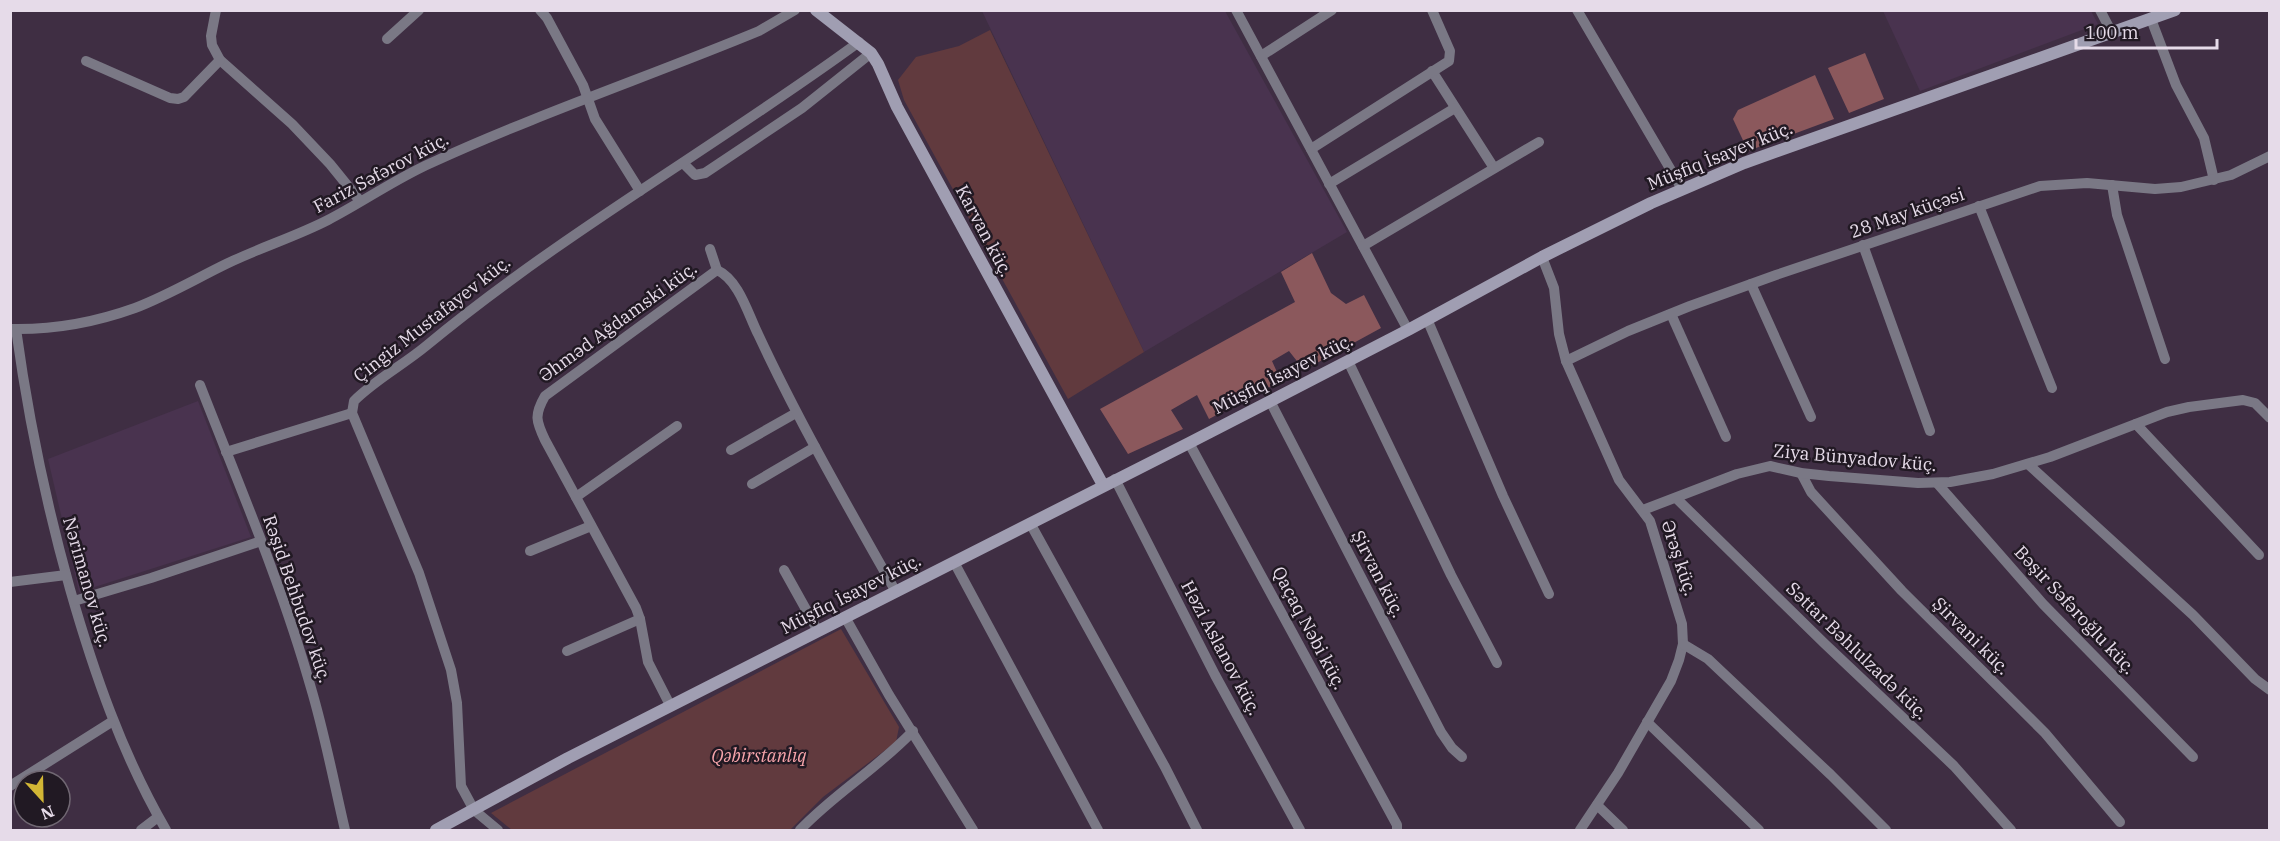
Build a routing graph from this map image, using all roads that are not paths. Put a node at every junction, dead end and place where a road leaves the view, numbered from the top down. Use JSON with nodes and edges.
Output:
{"nodes":[{"id":1,"x":216,"y":10,"type":"edge"},
{"id":2,"x":419,"y":10,"type":"edge"},
{"id":3,"x":540,"y":10,"type":"edge"},
{"id":4,"x":795,"y":10,"type":"edge"},
{"id":5,"x":816,"y":10,"type":"edge"},
{"id":6,"x":1236,"y":10,"type":"edge"},
{"id":7,"x":1332,"y":10,"type":"edge"},
{"id":8,"x":1432,"y":10,"type":"edge"},
{"id":9,"x":1577,"y":10,"type":"edge"},
{"id":10,"x":2100,"y":10,"type":"edge"},
{"id":11,"x":2175,"y":10,"type":"edge"},
{"id":12,"x":2151,"y":19,"type":"junction"},
{"id":13,"x":2112,"y":33,"type":"junction"},
{"id":14,"x":387,"y":39,"type":"dead end"},
{"id":15,"x":859,"y":42,"type":"junction"},
{"id":16,"x":870,"y":52,"type":"junction"},
{"id":17,"x":1261,"y":57,"type":"junction"},
{"id":18,"x":220,"y":60,"type":"junction"},
{"id":19,"x":86,"y":62,"type":"dead end"},
{"id":20,"x":1432,"y":72,"type":"junction"},
{"id":21,"x":588,"y":99,"type":"junction"},
{"id":22,"x":1455,"y":108,"type":"junction"},
{"id":23,"x":1539,"y":142,"type":"dead end"},
{"id":24,"x":1311,"y":149,"type":"junction"},
{"id":25,"x":2270,"y":156,"type":"edge"},
{"id":26,"x":684,"y":163,"type":"junction"},
{"id":27,"x":1494,"y":168,"type":"junction"},
{"id":28,"x":2214,"y":180,"type":"junction"},
{"id":29,"x":1329,"y":184,"type":"junction"},
{"id":30,"x":2112,"y":185,"type":"junction"},
{"id":31,"x":1682,"y":189,"type":"junction"},
{"id":32,"x":640,"y":191,"type":"junction"},
{"id":33,"x":360,"y":201,"type":"junction"},
{"id":34,"x":1979,"y":206,"type":"junction"},
{"id":35,"x":1863,"y":245,"type":"junction"},
{"id":36,"x":1363,"y":246,"type":"junction"},
{"id":37,"x":710,"y":249,"type":"dead end"},
{"id":38,"x":1542,"y":258,"type":"junction"},
{"id":39,"x":717,"y":270,"type":"junction"},
{"id":40,"x":1751,"y":284,"type":"junction"},
{"id":41,"x":1671,"y":314,"type":"junction"},
{"id":42,"x":1427,"y":319,"type":"junction"},
{"id":43,"x":13,"y":329,"type":"edge"},
{"id":44,"x":1408,"y":330,"type":"junction"},
{"id":45,"x":2165,"y":359,"type":"dead end"},
{"id":46,"x":1348,"y":361,"type":"junction"},
{"id":47,"x":1566,"y":361,"type":"junction"},
{"id":48,"x":200,"y":385,"type":"dead end"},
{"id":49,"x":2052,"y":388,"type":"dead end"},
{"id":50,"x":1270,"y":401,"type":"junction"},
{"id":51,"x":352,"y":413,"type":"junction"},
{"id":52,"x":796,"y":413,"type":"junction"},
{"id":53,"x":1811,"y":417,"type":"dead end"},
{"id":54,"x":2270,"y":418,"type":"edge"},
{"id":55,"x":2136,"y":424,"type":"junction"},
{"id":56,"x":678,"y":426,"type":"dead end"},
{"id":57,"x":1930,"y":431,"type":"dead end"},
{"id":58,"x":1726,"y":437,"type":"dead end"},
{"id":59,"x":1189,"y":443,"type":"junction"},
{"id":60,"x":815,"y":447,"type":"junction"},
{"id":61,"x":731,"y":450,"type":"dead end"},
{"id":62,"x":226,"y":452,"type":"junction"},
{"id":63,"x":2028,"y":464,"type":"junction"},
{"id":64,"x":1801,"y":473,"type":"junction"},
{"id":65,"x":1115,"y":479,"type":"junction"},
{"id":66,"x":1937,"y":483,"type":"junction"},
{"id":67,"x":752,"y":484,"type":"dead end"},
{"id":68,"x":1103,"y":485,"type":"junction"},
{"id":69,"x":576,"y":497,"type":"junction"},
{"id":70,"x":1676,"y":498,"type":"junction"},
{"id":71,"x":1643,"y":510,"type":"junction"},
{"id":72,"x":1030,"y":523,"type":"junction"},
{"id":73,"x":591,"y":526,"type":"junction"},
{"id":74,"x":261,"y":541,"type":"junction"},
{"id":75,"x":530,"y":551,"type":"dead end"},
{"id":76,"x":2259,"y":555,"type":"dead end"},
{"id":77,"x":954,"y":562,"type":"junction"},
{"id":78,"x":784,"y":570,"type":"dead end"},
{"id":79,"x":66,"y":575,"type":"junction"},
{"id":80,"x":10,"y":582,"type":"edge"},
{"id":81,"x":896,"y":592,"type":"junction"},
{"id":82,"x":1549,"y":594,"type":"dead end"},
{"id":83,"x":74,"y":601,"type":"junction"},
{"id":84,"x":845,"y":617,"type":"junction"},
{"id":85,"x":640,"y":620,"type":"junction"},
{"id":86,"x":818,"y":631,"type":"junction"},
{"id":87,"x":1683,"y":644,"type":"junction"},
{"id":88,"x":567,"y":651,"type":"dead end"},
{"id":89,"x":1497,"y":663,"type":"dead end"},
{"id":90,"x":2270,"y":690,"type":"edge"},
{"id":91,"x":670,"y":705,"type":"junction"},
{"id":92,"x":113,"y":721,"type":"junction"},
{"id":93,"x":1647,"y":722,"type":"junction"},
{"id":94,"x":913,"y":731,"type":"junction"},
{"id":95,"x":1462,"y":757,"type":"dead end"},
{"id":96,"x":2193,"y":757,"type":"dead end"},
{"id":97,"x":10,"y":786,"type":"edge"},
{"id":98,"x":1597,"y":805,"type":"junction"},
{"id":99,"x":474,"y":810,"type":"junction"},
{"id":100,"x":158,"y":817,"type":"junction"},
{"id":101,"x":2120,"y":822,"type":"dead end"},
{"id":102,"x":141,"y":831,"type":"edge"},
{"id":103,"x":166,"y":831,"type":"edge"},
{"id":104,"x":345,"y":831,"type":"edge"},
{"id":105,"x":436,"y":831,"type":"edge"},
{"id":106,"x":498,"y":831,"type":"edge"},
{"id":107,"x":800,"y":831,"type":"edge"},
{"id":108,"x":974,"y":831,"type":"edge"},
{"id":109,"x":1098,"y":831,"type":"edge"},
{"id":110,"x":1197,"y":831,"type":"edge"},
{"id":111,"x":1300,"y":831,"type":"edge"},
{"id":112,"x":1397,"y":831,"type":"edge"},
{"id":113,"x":1580,"y":831,"type":"edge"},
{"id":114,"x":1623,"y":831,"type":"edge"},
{"id":115,"x":1759,"y":831,"type":"edge"},
{"id":116,"x":1886,"y":831,"type":"edge"},
{"id":117,"x":2011,"y":831,"type":"edge"}],
"edges":[{"from":1,"to":18,"type":"street"},
{"from":2,"to":14,"type":"street"},
{"from":3,"to":21,"type":"street"},
{"from":4,"to":21,"type":"street","name":"Fariz Səfərov küç."},
{"from":5,"to":15,"type":"street","name":"Karvan küç."},
{"from":6,"to":17,"type":"street"},
{"from":7,"to":17,"type":"street"},
{"from":8,"to":20,"type":"street"},
{"from":9,"to":31,"type":"street"},
{"from":10,"to":13,"type":"street"},
{"from":11,"to":12,"type":"street","name":"Müşfiq İsayev küç."},
{"from":12,"to":13,"type":"street","name":"Müşfiq İsayev küç."},
{"from":12,"to":28,"type":"street"},
{"from":13,"to":31,"type":"street","name":"Müşfiq İsayev küç."},
{"from":15,"to":16,"type":"street","name":"Karvan küç."},
{"from":15,"to":26,"type":"street","name":"Çingiz Mustafayev küç."},
{"from":16,"to":26,"type":"street"},
{"from":16,"to":68,"type":"street","name":"Karvan küç."},
{"from":17,"to":24,"type":"street"},
{"from":18,"to":19,"type":"street"},
{"from":18,"to":33,"type":"street"},
{"from":20,"to":22,"type":"street"},
{"from":20,"to":24,"type":"street"},
{"from":21,"to":32,"type":"street"},
{"from":21,"to":33,"type":"street","name":"Fariz Səfərov küç."},
{"from":22,"to":27,"type":"street"},
{"from":22,"to":29,"type":"street"},
{"from":23,"to":27,"type":"street"},
{"from":24,"to":29,"type":"street"},
{"from":25,"to":28,"type":"street","name":"28 May küçəsi"},
{"from":26,"to":32,"type":"street","name":"Çingiz Mustafayev küç."},
{"from":27,"to":36,"type":"street"},
{"from":28,"to":30,"type":"street","name":"28 May küçəsi"},
{"from":29,"to":36,"type":"street"},
{"from":30,"to":34,"type":"street","name":"28 May küçəsi"},
{"from":30,"to":45,"type":"street"},
{"from":31,"to":38,"type":"street","name":"Müşfiq İsayev küç."},
{"from":32,"to":51,"type":"street","name":"Çingiz Mustafayev küç."},
{"from":33,"to":43,"type":"street","name":"Fariz Səfərov küç."},
{"from":34,"to":35,"type":"street","name":"28 May küçəsi"},
{"from":34,"to":49,"type":"street"},
{"from":35,"to":40,"type":"street","name":"28 May küçəsi"},
{"from":35,"to":57,"type":"street"},
{"from":36,"to":44,"type":"street"},
{"from":37,"to":39,"type":"street"},
{"from":38,"to":42,"type":"street","name":"Müşfiq İsayev küç."},
{"from":38,"to":47,"type":"street","name":"Ərəş küç."},
{"from":39,"to":52,"type":"street","name":"Əhməd Ağdamski küç."},
{"from":39,"to":69,"type":"street","name":"Əhməd Ağdamski küç."},
{"from":40,"to":41,"type":"street","name":"28 May küçəsi"},
{"from":40,"to":53,"type":"street"},
{"from":41,"to":47,"type":"street","name":"28 May küçəsi"},
{"from":41,"to":58,"type":"street"},
{"from":42,"to":44,"type":"street","name":"Müşfiq İsayev küç."},
{"from":42,"to":82,"type":"street"},
{"from":43,"to":79,"type":"street","name":"Nərimanov küç."},
{"from":44,"to":46,"type":"street","name":"Müşfiq İsayev küç."},
{"from":46,"to":50,"type":"street","name":"Müşfiq İsayev küç."},
{"from":46,"to":89,"type":"street"},
{"from":47,"to":71,"type":"street","name":"Ərəş küç."},
{"from":48,"to":62,"type":"street","name":"Rəşid Behbudov küç."},
{"from":50,"to":59,"type":"street","name":"Müşfiq İsayev küç."},
{"from":50,"to":95,"type":"street","name":"Şirvan küç."},
{"from":51,"to":62,"type":"street"},
{"from":51,"to":99,"type":"street"},
{"from":52,"to":60,"type":"street","name":"Əhməd Ağdamski küç."},
{"from":52,"to":61,"type":"street"},
{"from":54,"to":55,"type":"street","name":"Ziya Bünyadov küç."},
{"from":55,"to":63,"type":"street","name":"Ziya Bünyadov küç."},
{"from":55,"to":76,"type":"street"},
{"from":56,"to":69,"type":"street"},
{"from":59,"to":65,"type":"street","name":"Müşfiq İsayev küç."},
{"from":59,"to":112,"type":"street","name":"Qaçaq Nəbi küç."},
{"from":60,"to":67,"type":"street"},
{"from":60,"to":81,"type":"street","name":"Əhməd Ağdamski küç."},
{"from":62,"to":74,"type":"street","name":"Rəşid Behbudov küç."},
{"from":63,"to":66,"type":"street","name":"Ziya Bünyadov küç."},
{"from":63,"to":90,"type":"street"},
{"from":64,"to":66,"type":"street","name":"Ziya Bünyadov küç."},
{"from":64,"to":70,"type":"street","name":"Ziya Bünyadov küç."},
{"from":64,"to":101,"type":"street","name":"Şirvani küç."},
{"from":65,"to":68,"type":"street","name":"Müşfiq İsayev küç."},
{"from":65,"to":111,"type":"street","name":"Həzi Aslanov küç."},
{"from":66,"to":96,"type":"street","name":"Bəşir Səfəroğlu küç."},
{"from":68,"to":72,"type":"street","name":"Müşfiq İsayev küç."},
{"from":69,"to":73,"type":"street","name":"Əhməd Ağdamski küç."},
{"from":70,"to":71,"type":"street","name":"Ziya Bünyadov küç."},
{"from":70,"to":117,"type":"street","name":"Səttar Bəhlulzadə küç."},
{"from":71,"to":87,"type":"street","name":"Ərəş küç."},
{"from":72,"to":77,"type":"street","name":"Müşfiq İsayev küç."},
{"from":72,"to":110,"type":"street"},
{"from":73,"to":75,"type":"street"},
{"from":73,"to":85,"type":"street","name":"Əhməd Ağdamski küç."},
{"from":74,"to":83,"type":"street"},
{"from":74,"to":104,"type":"street","name":"Rəşid Behbudov küç."},
{"from":77,"to":81,"type":"street","name":"Müşfiq İsayev küç."},
{"from":77,"to":109,"type":"street"},
{"from":78,"to":86,"type":"street"},
{"from":79,"to":80,"type":"street"},
{"from":79,"to":83,"type":"street","name":"Nərimanov küç."},
{"from":81,"to":84,"type":"street","name":"Müşfiq İsayev küç."},
{"from":83,"to":92,"type":"street","name":"Nərimanov küç."},
{"from":84,"to":86,"type":"street","name":"Müşfiq İsayev küç."},
{"from":84,"to":94,"type":"street"},
{"from":85,"to":88,"type":"street"},
{"from":85,"to":91,"type":"street","name":"Əhməd Ağdamski küç."},
{"from":86,"to":91,"type":"street","name":"Müşfiq İsayev küç."},
{"from":87,"to":93,"type":"street","name":"Ərəş küç."},
{"from":87,"to":116,"type":"street"},
{"from":91,"to":99,"type":"street","name":"Müşfiq İsayev küç."},
{"from":92,"to":97,"type":"street"},
{"from":92,"to":100,"type":"street","name":"Nərimanov küç."},
{"from":93,"to":98,"type":"street","name":"Ərəş küç."},
{"from":93,"to":115,"type":"street"},
{"from":94,"to":107,"type":"street"},
{"from":94,"to":108,"type":"street"},
{"from":98,"to":113,"type":"street","name":"Ərəş küç."},
{"from":98,"to":114,"type":"street"},
{"from":99,"to":105,"type":"street","name":"Müşfiq İsayev küç."},
{"from":99,"to":106,"type":"street"},
{"from":100,"to":102,"type":"street"},
{"from":100,"to":103,"type":"street","name":"Nərimanov küç."}]}
